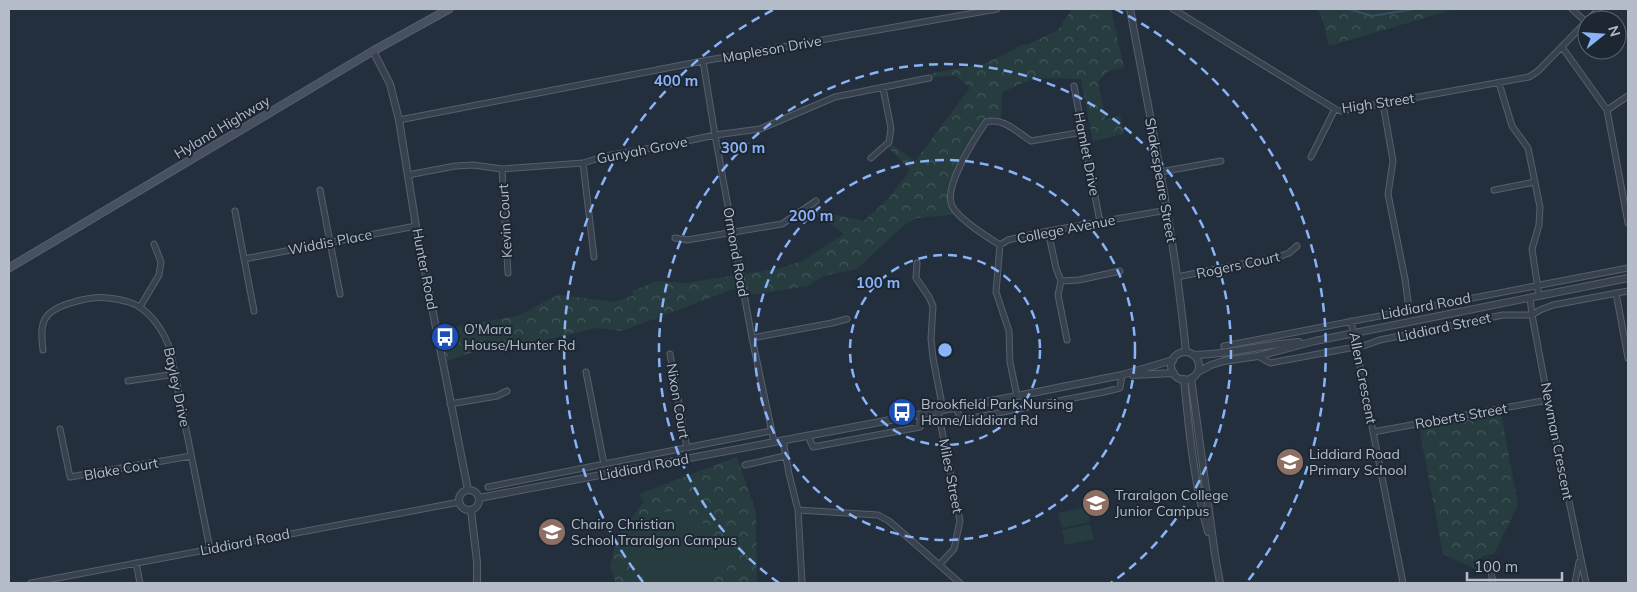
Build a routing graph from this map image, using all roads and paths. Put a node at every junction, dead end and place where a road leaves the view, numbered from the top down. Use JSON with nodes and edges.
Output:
{"nodes":[{"id":1,"x":449,"y":9,"type":"edge"},
{"id":2,"x":997,"y":9,"type":"edge"},
{"id":3,"x":1130,"y":9,"type":"edge"},
{"id":4,"x":1173,"y":9,"type":"edge"},
{"id":5,"x":1577,"y":31,"type":"edge"},
{"id":6,"x":1562,"y":47,"type":"junction"},
{"id":7,"x":373,"y":51,"type":"junction"},
{"id":8,"x":703,"y":61,"type":"junction"},
{"id":9,"x":929,"y":78,"type":"dead end"},
{"id":10,"x":1499,"y":83,"type":"junction"},
{"id":11,"x":1074,"y":86,"type":"dead end"},
{"id":12,"x":883,"y":88,"type":"junction"},
{"id":13,"x":1628,"y":96,"type":"edge"},
{"id":14,"x":1382,"y":104,"type":"junction"},
{"id":15,"x":1335,"y":109,"type":"junction"},
{"id":16,"x":1607,"y":110,"type":"junction"},
{"id":17,"x":399,"y":120,"type":"junction"},
{"id":18,"x":1083,"y":132,"type":"junction"},
{"id":19,"x":715,"y":135,"type":"junction"},
{"id":20,"x":1311,"y":157,"type":"dead end"},
{"id":21,"x":871,"y":158,"type":"dead end"},
{"id":22,"x":1221,"y":161,"type":"dead end"},
{"id":23,"x":583,"y":163,"type":"junction"},
{"id":24,"x":502,"y":169,"type":"junction"},
{"id":25,"x":1160,"y":172,"type":"junction"},
{"id":26,"x":408,"y":175,"type":"junction"},
{"id":27,"x":1535,"y":182,"type":"junction"},
{"id":28,"x":320,"y":190,"type":"dead end"},
{"id":29,"x":1494,"y":190,"type":"dead end"},
{"id":30,"x":816,"y":201,"type":"dead end"},
{"id":31,"x":1167,"y":210,"type":"junction"},
{"id":32,"x":235,"y":211,"type":"dead end"},
{"id":33,"x":1100,"y":222,"type":"junction"},
{"id":34,"x":1628,"y":223,"type":"edge"},
{"id":35,"x":416,"y":226,"type":"junction"},
{"id":36,"x":1048,"y":231,"type":"junction"},
{"id":37,"x":733,"y":233,"type":"junction"},
{"id":38,"x":675,"y":238,"type":"dead end"},
{"id":39,"x":330,"y":242,"type":"junction"},
{"id":40,"x":154,"y":244,"type":"dead end"},
{"id":41,"x":1000,"y":245,"type":"junction"},
{"id":42,"x":1296,"y":246,"type":"dead end"},
{"id":43,"x":594,"y":257,"type":"dead end"},
{"id":44,"x":244,"y":258,"type":"junction"},
{"id":45,"x":917,"y":263,"type":"dead end"},
{"id":46,"x":9,"y":268,"type":"edge"},
{"id":47,"x":1628,"y":268,"type":"edge"},
{"id":48,"x":1120,"y":271,"type":"dead end"},
{"id":49,"x":508,"y":273,"type":"dead end"},
{"id":50,"x":1177,"y":277,"type":"junction"},
{"id":51,"x":1628,"y":278,"type":"edge"},
{"id":52,"x":1061,"y":281,"type":"junction"},
{"id":53,"x":1538,"y":285,"type":"junction"},
{"id":54,"x":1628,"y":291,"type":"edge"},
{"id":55,"x":1616,"y":293,"type":"junction"},
{"id":56,"x":340,"y":294,"type":"dead end"},
{"id":57,"x":1539,"y":296,"type":"junction"},
{"id":58,"x":1530,"y":298,"type":"junction"},
{"id":59,"x":140,"y":307,"type":"junction"},
{"id":60,"x":1409,"y":309,"type":"junction"},
{"id":61,"x":254,"y":311,"type":"dead end"},
{"id":62,"x":1532,"y":315,"type":"junction"},
{"id":63,"x":847,"y":319,"type":"dead end"},
{"id":64,"x":1351,"y":321,"type":"junction"},
{"id":65,"x":1354,"y":333,"type":"junction"},
{"id":66,"x":752,"y":338,"type":"junction"},
{"id":67,"x":1067,"y":340,"type":"dead end"},
{"id":68,"x":1315,"y":341,"type":"junction"},
{"id":69,"x":1224,"y":346,"type":"dead end"},
{"id":70,"x":1357,"y":346,"type":"junction"},
{"id":71,"x":43,"y":350,"type":"dead end"},
{"id":72,"x":1186,"y":352,"type":"junction"},
{"id":73,"x":670,"y":354,"type":"dead end"},
{"id":74,"x":1193,"y":354,"type":"junction"},
{"id":75,"x":1258,"y":356,"type":"junction"},
{"id":76,"x":1628,"y":358,"type":"edge"},
{"id":77,"x":1173,"y":360,"type":"junction"},
{"id":78,"x":586,"y":372,"type":"dead end"},
{"id":79,"x":1198,"y":372,"type":"junction"},
{"id":80,"x":1174,"y":373,"type":"junction"},
{"id":81,"x":176,"y":374,"type":"junction"},
{"id":82,"x":1122,"y":375,"type":"junction"},
{"id":83,"x":1187,"y":379,"type":"junction"},
{"id":84,"x":128,"y":381,"type":"dead end"},
{"id":85,"x":507,"y":391,"type":"dead end"},
{"id":86,"x":1016,"y":396,"type":"junction"},
{"id":87,"x":1548,"y":400,"type":"junction"},
{"id":88,"x":450,"y":404,"type":"junction"},
{"id":89,"x":955,"y":407,"type":"junction"},
{"id":90,"x":941,"y":410,"type":"junction"},
{"id":91,"x":920,"y":415,"type":"junction"},
{"id":92,"x":60,"y":428,"type":"dead end"},
{"id":93,"x":771,"y":431,"type":"junction"},
{"id":94,"x":1374,"y":432,"type":"junction"},
{"id":95,"x":808,"y":436,"type":"junction"},
{"id":96,"x":783,"y":440,"type":"junction"},
{"id":97,"x":774,"y":442,"type":"junction"},
{"id":98,"x":687,"y":448,"type":"junction"},
{"id":99,"x":191,"y":456,"type":"junction"},
{"id":100,"x":785,"y":456,"type":"junction"},
{"id":101,"x":604,"y":464,"type":"junction"},
{"id":102,"x":746,"y":465,"type":"dead end"},
{"id":103,"x":488,"y":486,"type":"dead end"},
{"id":104,"x":468,"y":490,"type":"junction"},
{"id":105,"x":479,"y":498,"type":"junction"},
{"id":106,"x":460,"y":502,"type":"junction"},
{"id":107,"x":471,"y":510,"type":"junction"},
{"id":108,"x":798,"y":510,"type":"junction"},
{"id":109,"x":210,"y":549,"type":"junction"},
{"id":110,"x":1580,"y":557,"type":"junction"},
{"id":111,"x":136,"y":563,"type":"junction"},
{"id":112,"x":939,"y":565,"type":"junction"},
{"id":113,"x":1490,"y":566,"type":"dead end"},
{"id":114,"x":31,"y":583,"type":"edge"},
{"id":115,"x":140,"y":583,"type":"edge"},
{"id":116,"x":477,"y":583,"type":"edge"},
{"id":117,"x":802,"y":583,"type":"edge"},
{"id":118,"x":960,"y":583,"type":"edge"},
{"id":119,"x":1220,"y":583,"type":"edge"},
{"id":120,"x":1403,"y":583,"type":"edge"},
{"id":121,"x":1493,"y":583,"type":"edge"},
{"id":122,"x":1575,"y":583,"type":"edge"},
{"id":123,"x":1586,"y":583,"type":"edge"}],
"edges":[{"from":1,"to":7,"type":"main road","name":"Hyland Highway"},
{"from":2,"to":8,"type":"street","name":"Mapleson Drive"},
{"from":3,"to":25,"type":"street","name":"Shakespeare Street"},
{"from":4,"to":15,"type":"street","name":"High Street"},
{"from":5,"to":6,"type":"street","name":"High Street"},
{"from":6,"to":10,"type":"street","name":"High Street"},
{"from":6,"to":16,"type":"street"},
{"from":7,"to":17,"type":"street","name":"Hunter Road"},
{"from":7,"to":46,"type":"main road","name":"Hyland Highway"},
{"from":8,"to":17,"type":"street","name":"Mapleson Drive"},
{"from":8,"to":19,"type":"street","name":"Ormond Road"},
{"from":9,"to":12,"type":"street","name":"Gunyah Grove"},
{"from":10,"to":14,"type":"street","name":"High Street"},
{"from":10,"to":27,"type":"street"},
{"from":11,"to":18,"type":"street","name":"Hamlet Drive"},
{"from":12,"to":19,"type":"street","name":"Gunyah Grove"},
{"from":12,"to":21,"type":"street"},
{"from":13,"to":16,"type":"street"},
{"from":14,"to":15,"type":"street","name":"High Street"},
{"from":14,"to":60,"type":"street"},
{"from":15,"to":20,"type":"street"},
{"from":16,"to":34,"type":"street"},
{"from":17,"to":26,"type":"street","name":"Hunter Road"},
{"from":18,"to":33,"type":"street","name":"Hamlet Drive"},
{"from":18,"to":41,"type":"street"},
{"from":19,"to":23,"type":"street","name":"Gunyah Grove"},
{"from":19,"to":37,"type":"street","name":"Ormond Road"},
{"from":22,"to":25,"type":"street"},
{"from":23,"to":24,"type":"street","name":"Gunyah Grove"},
{"from":23,"to":43,"type":"street"},
{"from":24,"to":26,"type":"street","name":"Gunyah Grove"},
{"from":24,"to":49,"type":"street","name":"Kevin Court"},
{"from":25,"to":31,"type":"street","name":"Shakespeare Street"},
{"from":26,"to":35,"type":"street","name":"Hunter Road"},
{"from":27,"to":29,"type":"street"},
{"from":27,"to":53,"type":"street"},
{"from":28,"to":39,"type":"street"},
{"from":30,"to":37,"type":"street"},
{"from":31,"to":33,"type":"street","name":"College Avenue"},
{"from":31,"to":50,"type":"street","name":"Shakespeare Street"},
{"from":32,"to":44,"type":"street"},
{"from":33,"to":36,"type":"street","name":"College Avenue"},
{"from":35,"to":39,"type":"street","name":"Widdis Place"},
{"from":35,"to":88,"type":"street","name":"Hunter Road"},
{"from":36,"to":41,"type":"street","name":"College Avenue"},
{"from":36,"to":52,"type":"street"},
{"from":37,"to":38,"type":"street"},
{"from":37,"to":66,"type":"street","name":"Ormond Road"},
{"from":39,"to":44,"type":"street","name":"Widdis Place"},
{"from":39,"to":56,"type":"street"},
{"from":40,"to":59,"type":"street"},
{"from":41,"to":86,"type":"street","name":"College Avenue"},
{"from":42,"to":50,"type":"street","name":"Rogers Court"},
{"from":44,"to":61,"type":"street"},
{"from":45,"to":90,"type":"street","name":"Miles Street"},
{"from":47,"to":53,"type":"street","name":"Liddiard Road"},
{"from":48,"to":52,"type":"street"},
{"from":50,"to":72,"type":"street","name":"Shakespeare Street"},
{"from":51,"to":57,"type":"street","name":"Liddiard Road"},
{"from":52,"to":67,"type":"street"},
{"from":53,"to":57,"type":"street"},
{"from":53,"to":60,"type":"street","name":"Liddiard Road"},
{"from":54,"to":55,"type":"street"},
{"from":55,"to":62,"type":"street"},
{"from":55,"to":76,"type":"street"},
{"from":57,"to":58,"type":"street","name":"Liddiard Road"},
{"from":58,"to":62,"type":"street","name":"Newman Crescent"},
{"from":58,"to":65,"type":"street","name":"Liddiard Road"},
{"from":59,"to":71,"type":"street"},
{"from":59,"to":81,"type":"street","name":"Bayley Drive"},
{"from":60,"to":64,"type":"street","name":"Liddiard Road"},
{"from":62,"to":70,"type":"street","name":"Liddiard Street"},
{"from":62,"to":87,"type":"street","name":"Newman Crescent"},
{"from":63,"to":66,"type":"street"},
{"from":64,"to":65,"type":"street","name":"Allen Crescent"},
{"from":64,"to":69,"type":"street","name":"Liddiard Road"},
{"from":65,"to":68,"type":"street","name":"Liddiard Road"},
{"from":65,"to":70,"type":"street","name":"Allen Crescent"},
{"from":66,"to":93,"type":"street","name":"Ormond Road"},
{"from":68,"to":74,"type":"street","name":"Liddiard Road"},
{"from":68,"to":75,"type":"street","name":"Liddiard Road"},
{"from":70,"to":75,"type":"street","name":"Liddiard Road"},
{"from":70,"to":94,"type":"street","name":"Allen Crescent"},
{"from":72,"to":74,"type":"street"},
{"from":72,"to":77,"type":"street"},
{"from":73,"to":98,"type":"street","name":"Nixon Court"},
{"from":74,"to":79,"type":"street"},
{"from":75,"to":79,"type":"street","name":"Liddiard Road"},
{"from":77,"to":80,"type":"street"},
{"from":77,"to":82,"type":"street","name":"Liddiard Road"},
{"from":78,"to":101,"type":"street"},
{"from":79,"to":83,"type":"street"},
{"from":80,"to":82,"type":"street","name":"Liddiard Road"},
{"from":80,"to":83,"type":"street"},
{"from":81,"to":84,"type":"street"},
{"from":81,"to":99,"type":"street","name":"Bayley Drive"},
{"from":82,"to":86,"type":"street","name":"Liddiard Road"},
{"from":82,"to":89,"type":"street"},
{"from":83,"to":119,"type":"street"},
{"from":85,"to":88,"type":"street"},
{"from":86,"to":89,"type":"street","name":"Liddiard Road"},
{"from":87,"to":94,"type":"street","name":"Roberts Street"},
{"from":87,"to":110,"type":"street","name":"Newman Crescent"},
{"from":88,"to":104,"type":"street","name":"Hunter Road"},
{"from":89,"to":90,"type":"street","name":"Liddiard Road"},
{"from":90,"to":91,"type":"street","name":"Liddiard Road"},
{"from":90,"to":112,"type":"street","name":"Miles Street"},
{"from":91,"to":95,"type":"street","name":"Liddiard Road"},
{"from":91,"to":95,"type":"street"},
{"from":92,"to":99,"type":"street","name":"Blake Court"},
{"from":93,"to":97,"type":"street","name":"Ormond Road"},
{"from":93,"to":98,"type":"street","name":"Liddiard Road"},
{"from":94,"to":120,"type":"street","name":"Allen Crescent"},
{"from":95,"to":96,"type":"street","name":"Liddiard Road"},
{"from":96,"to":97,"type":"street","name":"Liddiard Road"},
{"from":96,"to":100,"type":"street"},
{"from":97,"to":105,"type":"street","name":"Liddiard Road"},
{"from":98,"to":101,"type":"street","name":"Liddiard Road"},
{"from":99,"to":109,"type":"street","name":"Bayley Drive"},
{"from":100,"to":102,"type":"street"},
{"from":100,"to":108,"type":"street"},
{"from":101,"to":103,"type":"street","name":"Liddiard Road"},
{"from":104,"to":105,"type":"street"},
{"from":104,"to":106,"type":"street"},
{"from":105,"to":107,"type":"street"},
{"from":106,"to":107,"type":"street"},
{"from":106,"to":109,"type":"street","name":"Liddiard Road"},
{"from":107,"to":116,"type":"street"},
{"from":108,"to":112,"type":"street"},
{"from":108,"to":117,"type":"street"},
{"from":109,"to":111,"type":"street","name":"Liddiard Road"},
{"from":110,"to":122,"type":"street"},
{"from":110,"to":123,"type":"street","name":"Newman Crescent"},
{"from":111,"to":114,"type":"street","name":"Liddiard Road"},
{"from":111,"to":115,"type":"street"},
{"from":112,"to":118,"type":"street"},
{"from":113,"to":121,"type":"street"}]}
